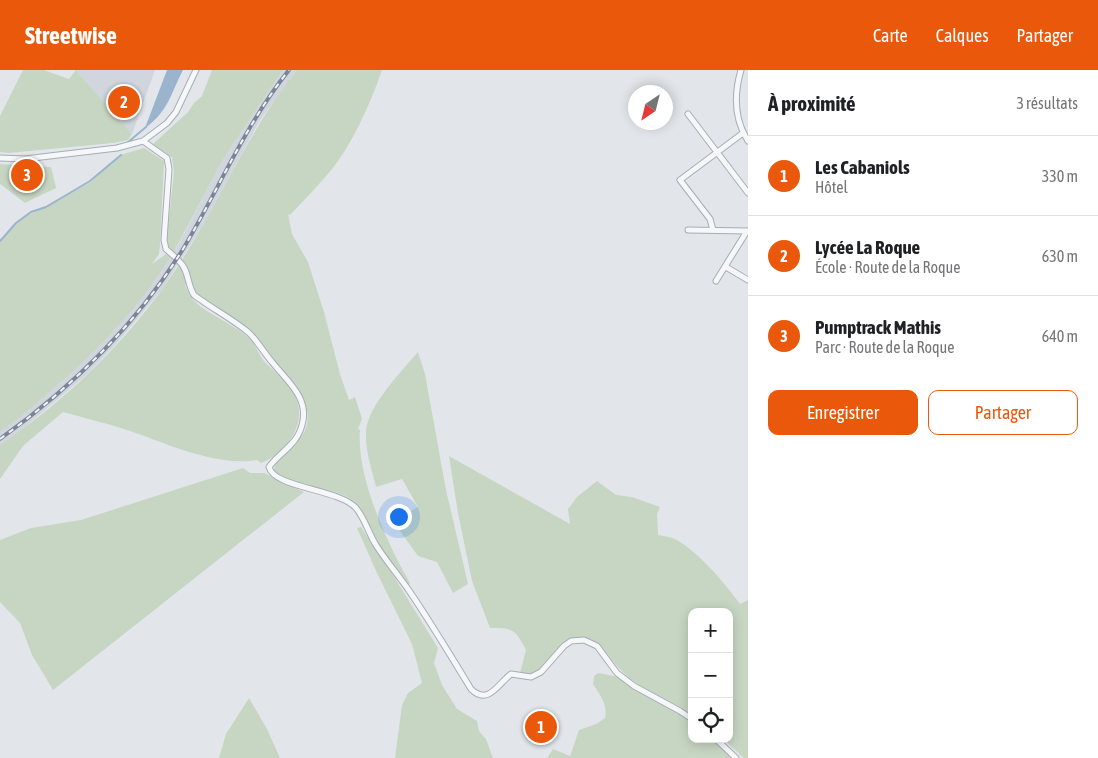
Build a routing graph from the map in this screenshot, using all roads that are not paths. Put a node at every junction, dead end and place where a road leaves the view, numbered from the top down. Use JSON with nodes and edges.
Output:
{"nodes":[{"id":1,"x":196,"y":70,"type":"edge"},
{"id":2,"x":740,"y":70,"type":"edge"},
{"id":3,"x":688,"y":114,"type":"dead end"},
{"id":4,"x":743,"y":133,"type":"junction"},
{"id":5,"x":143,"y":141,"type":"junction"},
{"id":6,"x":748,"y":141,"type":"edge"},
{"id":7,"x":717,"y":152,"type":"junction"},
{"id":8,"x":0,"y":158,"type":"edge"},
{"id":9,"x":748,"y":193,"type":"edge"},
{"id":10,"x":688,"y":230,"type":"dead end"},
{"id":11,"x":713,"y":230,"type":"junction"},
{"id":12,"x":747,"y":231,"type":"edge"},
{"id":13,"x":726,"y":267,"type":"junction"},
{"id":14,"x":748,"y":280,"type":"edge"},
{"id":15,"x":716,"y":281,"type":"dead end"},
{"id":16,"x":688,"y":716,"type":"edge"},
{"id":17,"x":720,"y":743,"type":"edge"},
{"id":18,"x":736,"y":758,"type":"edge"}],
"edges":[{"from":1,"to":5,"type":"street"},
{"from":2,"to":4,"type":"street"},
{"from":3,"to":7,"type":"street"},
{"from":4,"to":6,"type":"street"},
{"from":4,"to":7,"type":"street"},
{"from":5,"to":8,"type":"street"},
{"from":5,"to":16,"type":"street"},
{"from":7,"to":9,"type":"street"},
{"from":7,"to":11,"type":"street"},
{"from":10,"to":11,"type":"street"},
{"from":11,"to":12,"type":"street"},
{"from":12,"to":13,"type":"street"},
{"from":13,"to":14,"type":"street"},
{"from":13,"to":15,"type":"street"},
{"from":17,"to":18,"type":"street"}]}
